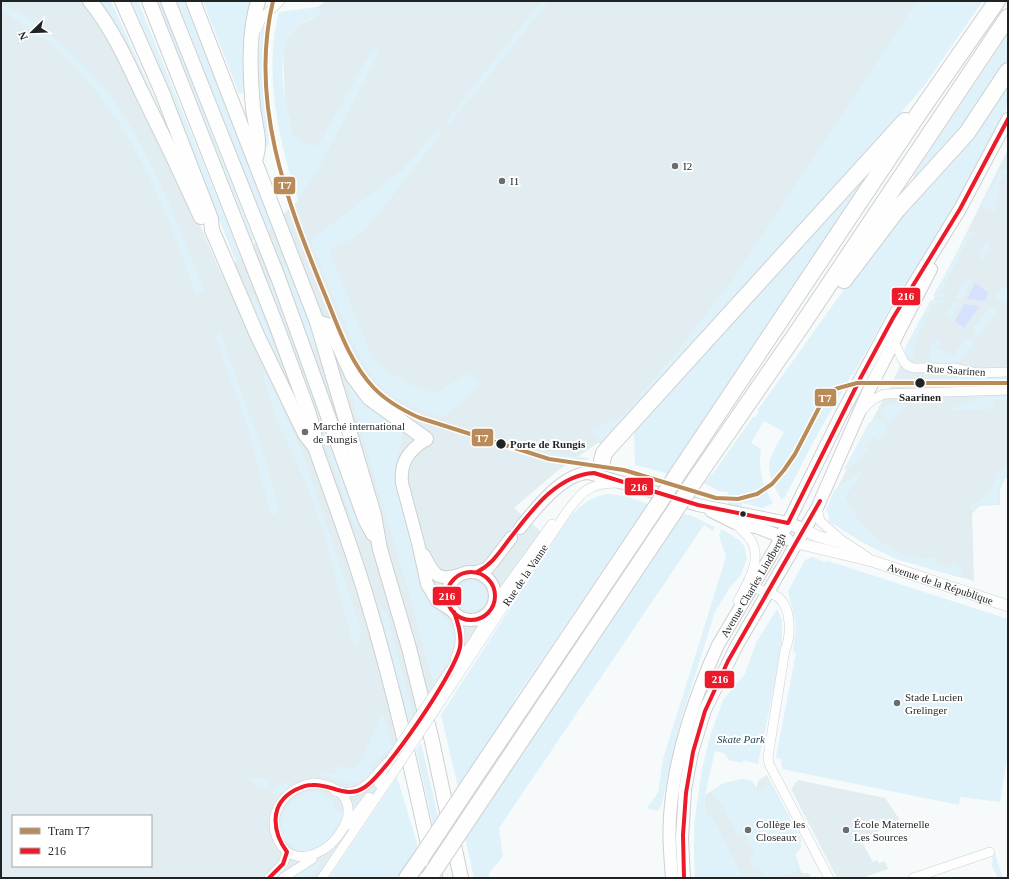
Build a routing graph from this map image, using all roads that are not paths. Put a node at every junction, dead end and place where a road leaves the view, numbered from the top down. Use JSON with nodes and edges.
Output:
{"nodes":[{"id":1,"x":90,"y":1,"type":"edge"},
{"id":2,"x":122,"y":1,"type":"edge"},
{"id":3,"x":149,"y":1,"type":"edge"},
{"id":4,"x":168,"y":1,"type":"edge"},
{"id":5,"x":192,"y":1,"type":"edge"},
{"id":6,"x":258,"y":1,"type":"edge"},
{"id":7,"x":280,"y":1,"type":"edge"},
{"id":8,"x":997,"y":1,"type":"edge"},
{"id":9,"x":1008,"y":17,"type":"edge"},
{"id":10,"x":251,"y":68,"type":"junction"},
{"id":11,"x":1008,"y":71,"type":"edge"},
{"id":12,"x":919,"y":113,"type":"junction"},
{"id":13,"x":1008,"y":119,"type":"edge"},
{"id":14,"x":255,"y":160,"type":"junction"},
{"id":15,"x":960,"y":209,"type":"junction"},
{"id":16,"x":212,"y":230,"type":"junction"},
{"id":17,"x":318,"y":322,"type":"junction"},
{"id":18,"x":800,"y":328,"type":"junction"},
{"id":19,"x":894,"y":342,"type":"junction"},
{"id":20,"x":1008,"y":372,"type":"edge"},
{"id":21,"x":1008,"y":390,"type":"edge"},
{"id":22,"x":861,"y":412,"type":"junction"},
{"id":23,"x":426,"y":438,"type":"joint"},
{"id":24,"x":316,"y":447,"type":"junction"},
{"id":25,"x":603,"y":457,"type":"junction"},
{"id":26,"x":580,"y":474,"type":"junction"},
{"id":27,"x":608,"y":480,"type":"junction"},
{"id":28,"x":582,"y":492,"type":"junction"},
{"id":29,"x":698,"y":504,"type":"junction"},
{"id":30,"x":817,"y":508,"type":"junction"},
{"id":31,"x":735,"y":523,"type":"junction"},
{"id":32,"x":788,"y":523,"type":"junction"},
{"id":33,"x":520,"y":528,"type":"dead end"},
{"id":34,"x":805,"y":530,"type":"junction"},
{"id":35,"x":781,"y":537,"type":"junction"},
{"id":36,"x":511,"y":538,"type":"dead end"},
{"id":37,"x":418,"y":543,"type":"junction"},
{"id":38,"x":797,"y":544,"type":"junction"},
{"id":39,"x":846,"y":544,"type":"junction"},
{"id":40,"x":380,"y":549,"type":"junction"},
{"id":41,"x":872,"y":561,"type":"junction"},
{"id":42,"x":477,"y":572,"type":"junction"},
{"id":43,"x":459,"y":575,"type":"junction"},
{"id":44,"x":752,"y":587,"type":"junction"},
{"id":45,"x":768,"y":593,"type":"junction"},
{"id":46,"x":1008,"y":606,"type":"edge"},
{"id":47,"x":492,"y":607,"type":"junction"},
{"id":48,"x":454,"y":612,"type":"junction"},
{"id":49,"x":718,"y":645,"type":"junction"},
{"id":50,"x":449,"y":672,"type":"junction"},
{"id":51,"x":390,"y":760,"type":"junction"},
{"id":52,"x":336,"y":791,"type":"junction"},
{"id":53,"x":346,"y":828,"type":"junction"},
{"id":54,"x":287,"y":852,"type":"junction"},
{"id":55,"x":990,"y":852,"type":"dead end"},
{"id":56,"x":313,"y":858,"type":"junction"},
{"id":57,"x":269,"y":878,"type":"edge"},
{"id":58,"x":283,"y":878,"type":"edge"},
{"id":59,"x":322,"y":878,"type":"edge"},
{"id":60,"x":407,"y":878,"type":"edge"},
{"id":61,"x":429,"y":878,"type":"edge"},
{"id":62,"x":435,"y":878,"type":"edge"},
{"id":63,"x":461,"y":878,"type":"edge"},
{"id":64,"x":672,"y":878,"type":"edge"},
{"id":65,"x":684,"y":878,"type":"edge"},
{"id":66,"x":828,"y":878,"type":"edge"},
{"id":67,"x":913,"y":878,"type":"edge"}],
"edges":[{"from":1,"to":16,"type":"highway"},
{"from":2,"to":16,"type":"highway"},
{"from":3,"to":24,"type":"highway"},
{"from":4,"to":40,"type":"highway"},
{"from":5,"to":14,"type":"highway"},
{"from":6,"to":10,"type":"highway"},
{"from":7,"to":10,"type":"street"},
{"from":8,"to":12,"type":"highway"},
{"from":9,"to":18,"type":"highway"},
{"from":10,"to":14,"type":"highway"},
{"from":11,"to":18,"type":"highway"},
{"from":12,"to":25,"type":"highway"},
{"from":12,"to":60,"type":"highway","bridge":true},
{"from":13,"to":15,"type":"main road","name":"Avenue Charles Lindbergh"},
{"from":14,"to":17,"type":"highway"},
{"from":15,"to":19,"type":"main road","name":"Avenue Charles Lindbergh"},
{"from":15,"to":32,"type":"main road","name":"Avenue Charles Lindbergh"},
{"from":16,"to":24,"type":"highway"},
{"from":17,"to":23,"type":"highway"},
{"from":17,"to":40,"type":"highway"},
{"from":18,"to":61,"type":"highway","bridge":true},
{"from":19,"to":20,"type":"street","name":"Rue Saarinen"},
{"from":19,"to":22,"type":"main road","name":"Avenue Charles Lindbergh"},
{"from":21,"to":22,"type":"street","name":"Rue Saarinen"},
{"from":22,"to":30,"type":"main road","name":"Avenue Charles Lindbergh"},
{"from":23,"to":37,"type":"main road"},
{"from":24,"to":62,"type":"highway"},
{"from":25,"to":26,"type":"main road"},
{"from":25,"to":27,"type":"main road"},
{"from":26,"to":27,"type":"main road"},
{"from":26,"to":33,"type":"main road"},
{"from":27,"to":28,"type":"street","name":"Rue de la Vanne"},
{"from":27,"to":29,"type":"main road"},
{"from":28,"to":47,"type":"street","name":"Rue de la Vanne"},
{"from":28,"to":59,"type":"street","name":"Rue de la Vanne","bridge":true},
{"from":29,"to":31,"type":"main road"},
{"from":29,"to":32,"type":"main road","name":"Avenue de la République"},
{"from":30,"to":34,"type":"main road","name":"Avenue Charles Lindbergh"},
{"from":30,"to":39,"type":"street","name":"Avenue de la République"},
{"from":31,"to":35,"type":"main road"},
{"from":31,"to":49,"type":"street"},
{"from":32,"to":34,"type":"main road","name":"Avenue de la République"},
{"from":32,"to":35,"type":"main road","name":"Avenue Charles Lindbergh"},
{"from":34,"to":38,"type":"main road","name":"Avenue Charles Lindbergh"},
{"from":34,"to":39,"type":"street","name":"Avenue de la République"},
{"from":35,"to":38,"type":"main road"},
{"from":35,"to":44,"type":"main road","name":"Avenue Charles Lindbergh"},
{"from":36,"to":42,"type":"main road"},
{"from":37,"to":43,"type":"main road"},
{"from":37,"to":48,"type":"main road"},
{"from":38,"to":41,"type":"street","name":"Avenue de la République"},
{"from":38,"to":45,"type":"main road","name":"Avenue Charles Lindbergh"},
{"from":39,"to":41,"type":"street","name":"Avenue de la République"},
{"from":40,"to":63,"type":"highway"},
{"from":41,"to":46,"type":"street","name":"Avenue de la République"},
{"from":42,"to":43,"type":"main road"},
{"from":42,"to":47,"type":"main road"},
{"from":43,"to":48,"type":"main road"},
{"from":44,"to":45,"type":"street"},
{"from":44,"to":49,"type":"main road","name":"Avenue Charles Lindbergh"},
{"from":45,"to":65,"type":"main road","name":"Avenue Charles Lindbergh"},
{"from":45,"to":66,"type":"street"},
{"from":47,"to":48,"type":"main road"},
{"from":47,"to":50,"type":"street","name":"Rue de la Vanne"},
{"from":48,"to":50,"type":"street"},
{"from":49,"to":64,"type":"main road","name":"Avenue Charles Lindbergh"},
{"from":50,"to":51,"type":"street","bridge":true},
{"from":51,"to":52,"type":"street"},
{"from":51,"to":53,"type":"street"},
{"from":52,"to":53,"type":"street"},
{"from":52,"to":54,"type":"street"},
{"from":53,"to":56,"type":"street"},
{"from":54,"to":56,"type":"street"},
{"from":54,"to":57,"type":"street"},
{"from":55,"to":67,"type":"street"},
{"from":56,"to":58,"type":"street"}]}
